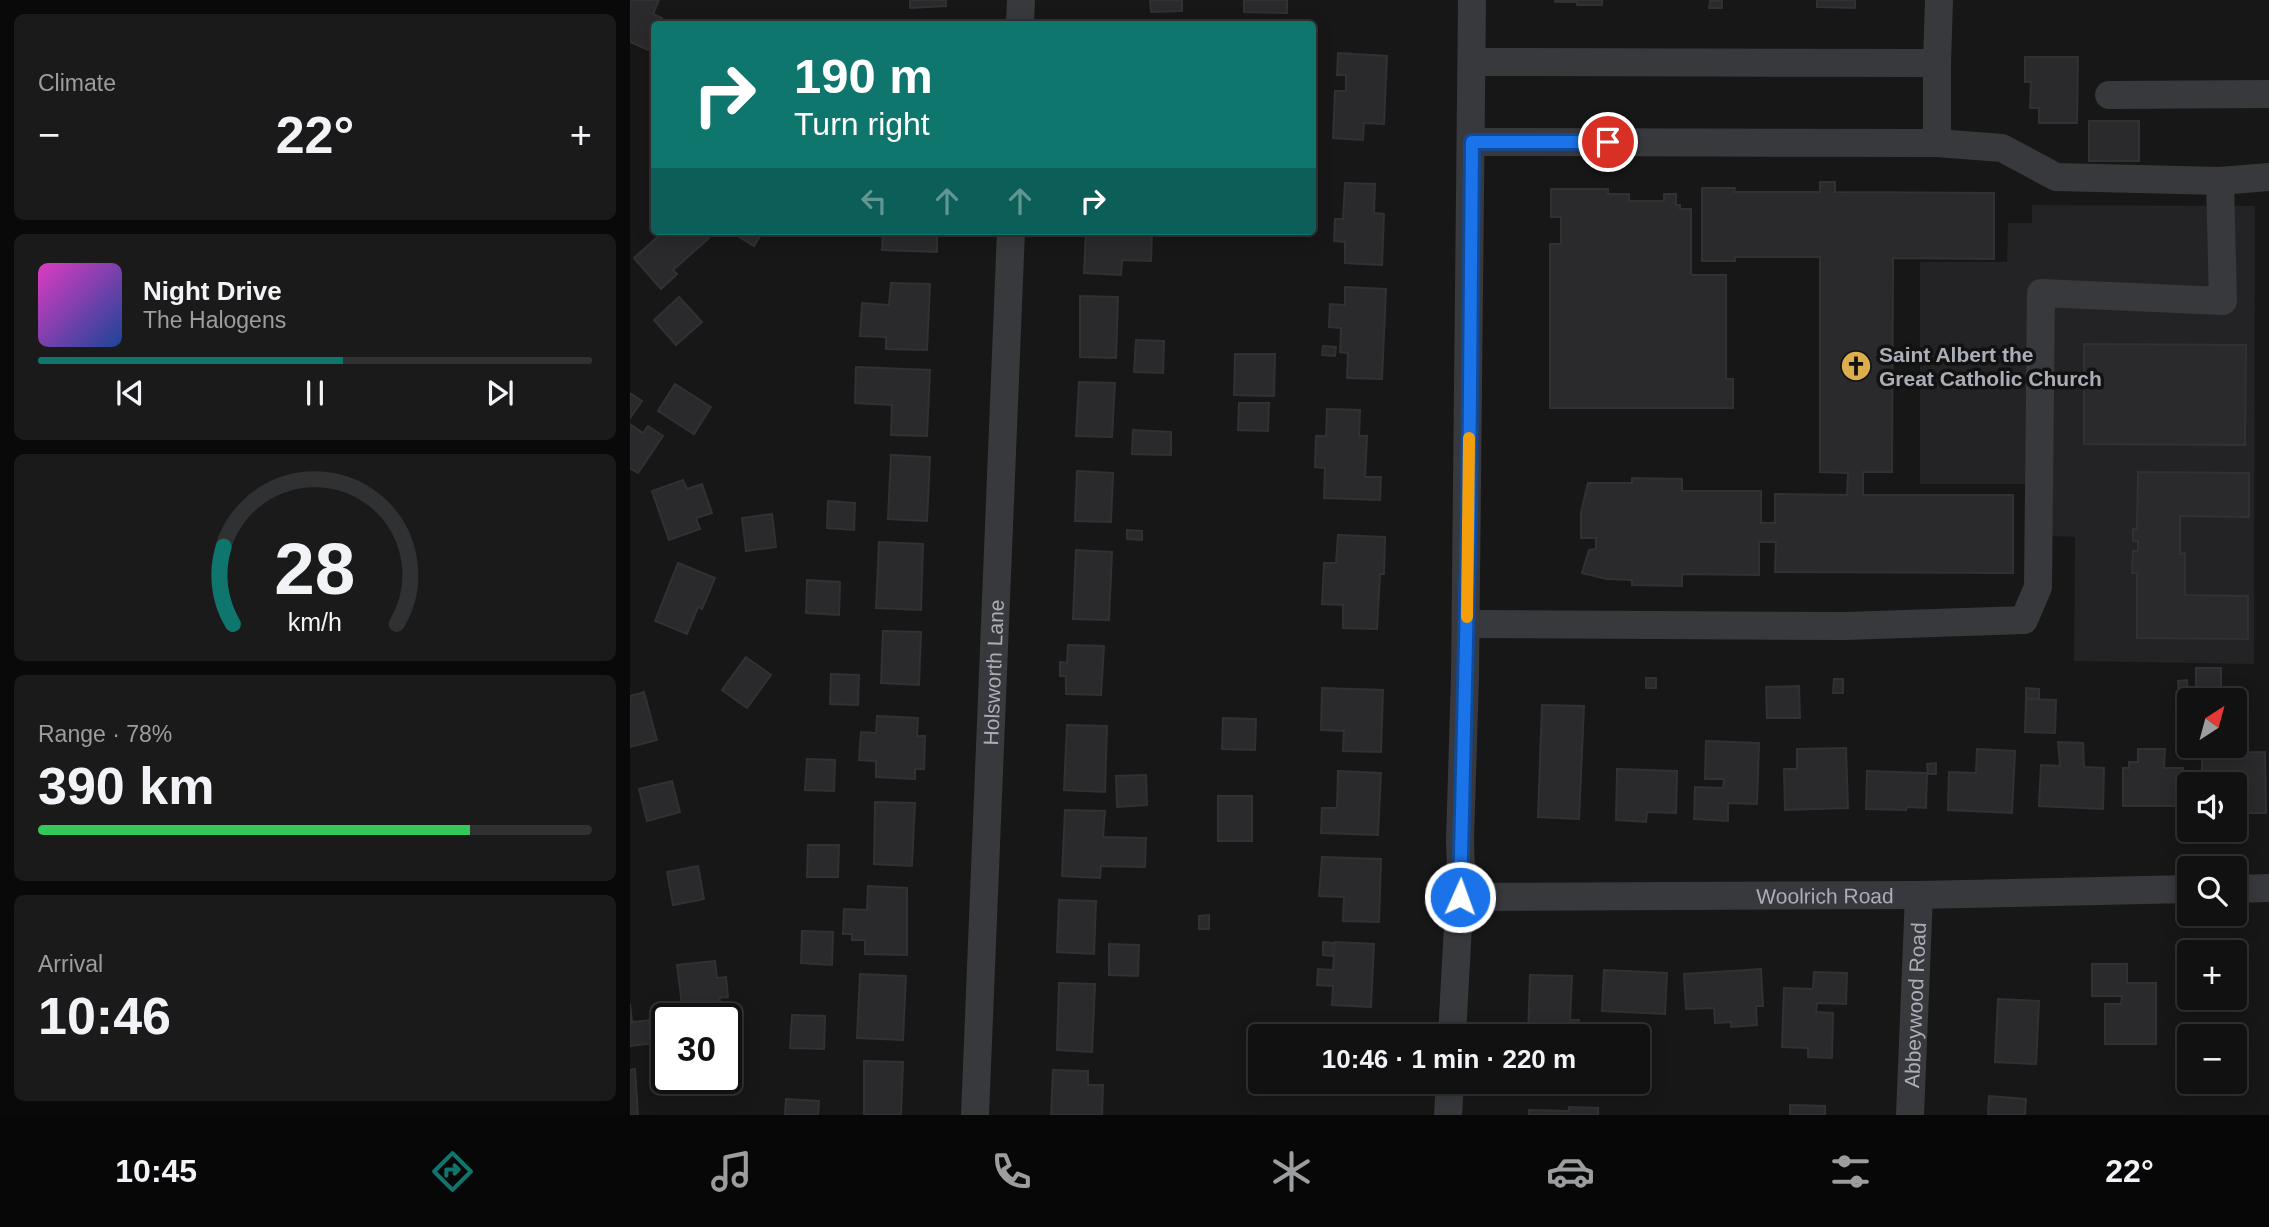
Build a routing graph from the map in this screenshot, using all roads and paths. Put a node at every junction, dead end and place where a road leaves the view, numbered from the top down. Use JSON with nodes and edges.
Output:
{"nodes":[{"id":1,"x":1021,"y":0,"type":"edge"},
{"id":2,"x":1472,"y":0,"type":"edge"},
{"id":3,"x":1939,"y":14,"type":"edge"},
{"id":4,"x":1020,"y":21,"type":"edge"},
{"id":5,"x":1472,"y":62,"type":"junction"},
{"id":6,"x":1937,"y":63,"type":"junction"},
{"id":7,"x":2269,"y":94,"type":"edge"},
{"id":8,"x":2109,"y":95,"type":"dead end"},
{"id":9,"x":1472,"y":142,"type":"junction"},
{"id":10,"x":1937,"y":143,"type":"junction"},
{"id":11,"x":2269,"y":177,"type":"edge"},
{"id":12,"x":2220,"y":181,"type":"junction"},
{"id":13,"x":1012,"y":235,"type":"edge"},
{"id":14,"x":1466,"y":624,"type":"junction"},
{"id":15,"x":2269,"y":888,"type":"edge"},
{"id":16,"x":2177,"y":889,"type":"edge"},
{"id":17,"x":2247,"y":889,"type":"edge"},
{"id":18,"x":1919,"y":895,"type":"junction"},
{"id":19,"x":1460,"y":897,"type":"junction"},
{"id":20,"x":1453,"y":1024,"type":"edge"},
{"id":21,"x":1449,"y":1094,"type":"edge"},
{"id":22,"x":975,"y":1115,"type":"edge"},
{"id":23,"x":1448,"y":1115,"type":"edge"},
{"id":24,"x":1910,"y":1115,"type":"edge"}],
"edges":[{"from":1,"to":4,"type":"street"},
{"from":2,"to":5,"type":"street"},
{"from":3,"to":6,"type":"street"},
{"from":5,"to":6,"type":"street"},
{"from":5,"to":9,"type":"street"},
{"from":6,"to":10,"type":"street"},
{"from":7,"to":8,"type":"street"},
{"from":9,"to":10,"type":"street"},
{"from":9,"to":14,"type":"street"},
{"from":10,"to":12,"type":"street"},
{"from":11,"to":12,"type":"street"},
{"from":12,"to":14,"type":"street"},
{"from":13,"to":22,"type":"street","name":"Holsworth Lane"},
{"from":14,"to":19,"type":"street"},
{"from":15,"to":17,"type":"street"},
{"from":16,"to":18,"type":"street","name":"Woolrich Road"},
{"from":18,"to":19,"type":"street","name":"Woolrich Road"},
{"from":18,"to":24,"type":"street","name":"Abbeywood Road"},
{"from":19,"to":20,"type":"street"},
{"from":21,"to":23,"type":"street"}]}
